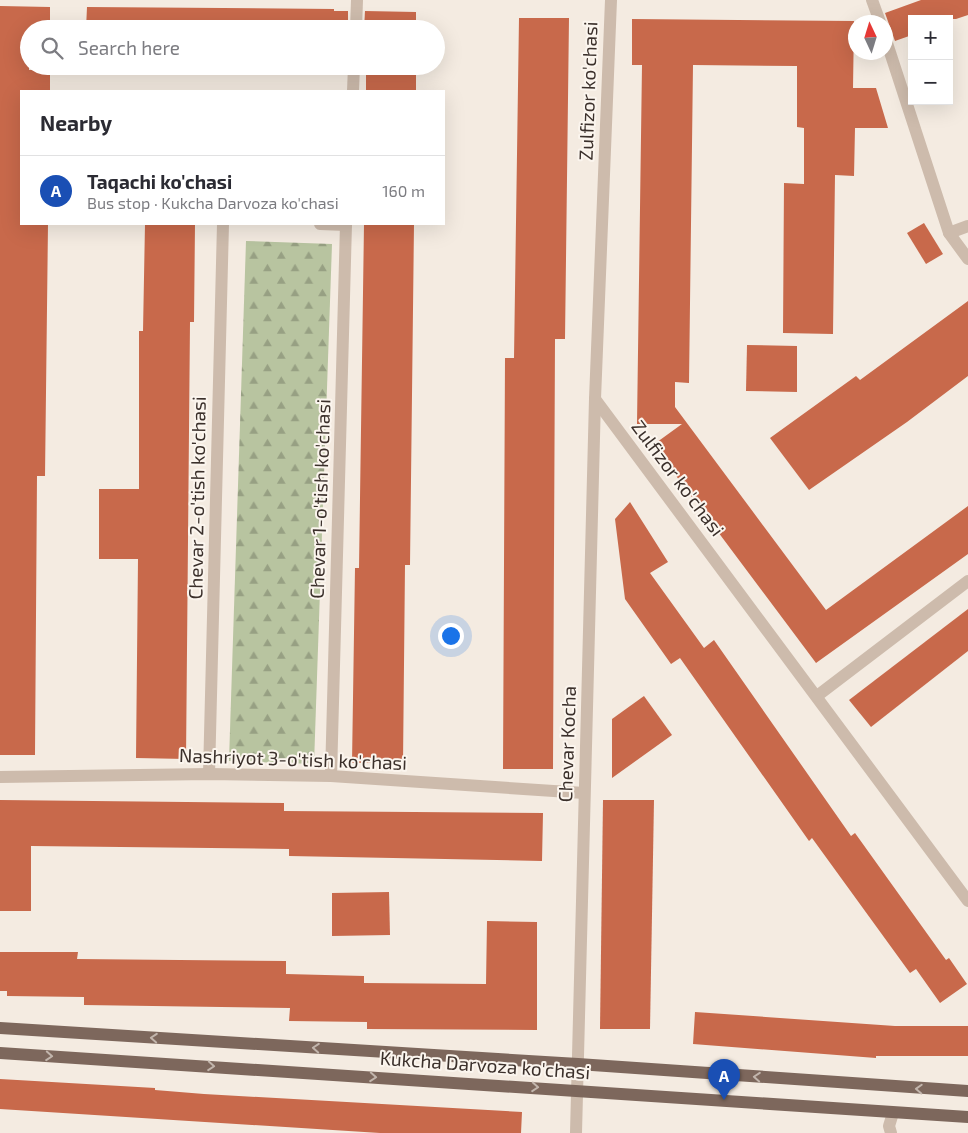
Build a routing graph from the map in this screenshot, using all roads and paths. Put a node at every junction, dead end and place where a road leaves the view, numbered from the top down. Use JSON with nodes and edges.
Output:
{"nodes":[{"id":1,"x":357,"y":0,"type":"edge"},
{"id":2,"x":611,"y":0,"type":"edge"},
{"id":3,"x":872,"y":0,"type":"edge"},
{"id":4,"x":877,"y":15,"type":"edge"},
{"id":5,"x":356,"y":20,"type":"edge"},
{"id":6,"x":892,"y":60,"type":"edge"},
{"id":7,"x":354,"y":75,"type":"edge"},
{"id":8,"x":353,"y":90,"type":"edge"},
{"id":9,"x":223,"y":225,"type":"edge"},
{"id":10,"x":346,"y":225,"type":"edge"},
{"id":11,"x":968,"y":226,"type":"edge"},
{"id":12,"x":949,"y":234,"type":"junction"},
{"id":13,"x":968,"y":259,"type":"edge"},
{"id":14,"x":595,"y":398,"type":"junction"},
{"id":15,"x":968,"y":581,"type":"edge"},
{"id":16,"x":817,"y":696,"type":"junction"},
{"id":17,"x":209,"y":774,"type":"junction"},
{"id":18,"x":331,"y":776,"type":"junction"},
{"id":19,"x":0,"y":777,"type":"edge"},
{"id":20,"x":584,"y":793,"type":"junction"},
{"id":21,"x":968,"y":901,"type":"edge"},
{"id":22,"x":0,"y":1028,"type":"edge"},
{"id":23,"x":0,"y":1053,"type":"edge"},
{"id":24,"x":578,"y":1064,"type":"junction"},
{"id":25,"x":577,"y":1090,"type":"junction"},
{"id":26,"x":968,"y":1091,"type":"edge"},
{"id":27,"x":893,"y":1113,"type":"junction"},
{"id":28,"x":968,"y":1117,"type":"edge"},
{"id":29,"x":576,"y":1133,"type":"edge"},
{"id":30,"x":892,"y":1133,"type":"edge"}],
"edges":[{"from":1,"to":5,"type":"street"},
{"from":2,"to":14,"type":"street","name":"Zulfizor ko'chasi"},
{"from":3,"to":4,"type":"street"},
{"from":6,"to":12,"type":"street"},
{"from":7,"to":8,"type":"street"},
{"from":9,"to":17,"type":"street","name":"Chevar 2-o'tish ko'chasi"},
{"from":10,"to":18,"type":"street","name":"Chevar 1-o'tish ko'chasi"},
{"from":11,"to":12,"type":"street"},
{"from":12,"to":13,"type":"street"},
{"from":14,"to":16,"type":"street","name":"Zulfizor ko'chasi"},
{"from":14,"to":20,"type":"street","name":"Chevar Kocha"},
{"from":15,"to":16,"type":"street"},
{"from":16,"to":21,"type":"street","name":"Zulfizor ko'chasi"},
{"from":17,"to":18,"type":"street","name":"Nashriyot 3-o'tish ko'chasi"},
{"from":17,"to":19,"type":"street","name":"Nashriyot 3-o'tish ko'chasi"},
{"from":18,"to":20,"type":"street","name":"Nashriyot 3-o'tish ko'chasi"},
{"from":20,"to":24,"type":"street","name":"Chevar Kocha"},
{"from":24,"to":22,"type":"main road","name":"Kukcha Darvoza ko'chasi","one_way":true},
{"from":23,"to":25,"type":"main road","name":"Kukcha Darvoza ko'chasi","one_way":true},
{"from":24,"to":25,"type":"street","name":"Chevar Kocha"},
{"from":26,"to":24,"type":"main road","name":"Kukcha Darvoza ko'chasi","one_way":true},
{"from":25,"to":27,"type":"main road","name":"Kukcha Darvoza ko'chasi"},
{"from":25,"to":29,"type":"street","name":"Chevar Kocha"},
{"from":27,"to":28,"type":"main road","name":"Kukcha Darvoza ko'chasi"},
{"from":27,"to":30,"type":"street"}]}
